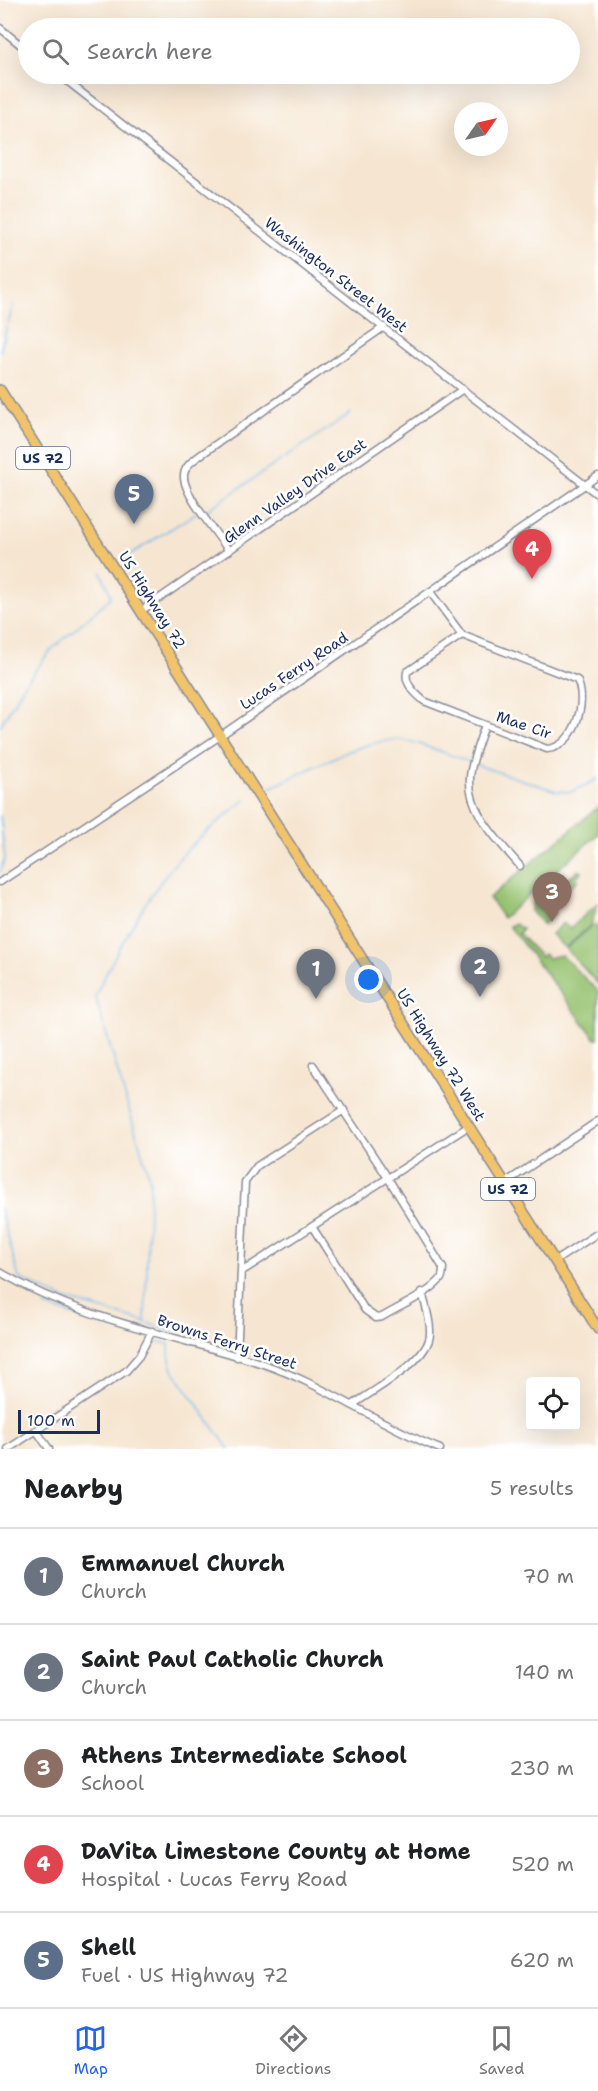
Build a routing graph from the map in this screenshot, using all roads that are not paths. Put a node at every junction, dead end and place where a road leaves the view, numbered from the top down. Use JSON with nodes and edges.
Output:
{"nodes":[{"id":1,"x":0,"y":28,"type":"edge"},
{"id":2,"x":18,"y":43,"type":"edge"},
{"id":3,"x":71,"y":84,"type":"edge"},
{"id":4,"x":384,"y":327,"type":"junction"},
{"id":5,"x":463,"y":389,"type":"junction"},
{"id":6,"x":0,"y":390,"type":"edge"},
{"id":7,"x":598,"y":476,"type":"edge"},
{"id":8,"x":585,"y":485,"type":"junction"},
{"id":9,"x":598,"y":495,"type":"edge"},
{"id":10,"x":229,"y":551,"type":"junction"},
{"id":11,"x":431,"y":592,"type":"junction"},
{"id":12,"x":141,"y":611,"type":"junction"},
{"id":13,"x":462,"y":635,"type":"junction"},
{"id":14,"x":485,"y":725,"type":"junction"},
{"id":15,"x":220,"y":736,"type":"junction"},
{"id":16,"x":520,"y":866,"type":"dead end"},
{"id":17,"x":0,"y":882,"type":"edge"},
{"id":18,"x":313,"y":1065,"type":"dead end"},
{"id":19,"x":344,"y":1110,"type":"junction"},
{"id":20,"x":598,"y":1120,"type":"edge"},
{"id":21,"x":469,"y":1126,"type":"junction"},
{"id":22,"x":388,"y":1178,"type":"junction"},
{"id":23,"x":505,"y":1183,"type":"junction"},
{"id":24,"x":314,"y":1228,"type":"junction"},
{"id":25,"x":598,"y":1233,"type":"edge"},
{"id":26,"x":555,"y":1261,"type":"junction"},
{"id":27,"x":0,"y":1272,"type":"edge"},
{"id":28,"x":241,"y":1272,"type":"junction"},
{"id":29,"x":422,"y":1292,"type":"junction"},
{"id":30,"x":598,"y":1329,"type":"edge"},
{"id":31,"x":152,"y":1331,"type":"junction"},
{"id":32,"x":237,"y":1357,"type":"junction"},
{"id":33,"x":354,"y":1404,"type":"junction"},
{"id":34,"x":36,"y":1430,"type":"junction"},
{"id":35,"x":8,"y":1449,"type":"edge"},
{"id":36,"x":49,"y":1449,"type":"edge"},
{"id":37,"x":440,"y":1449,"type":"edge"}],
"edges":[{"from":1,"to":2,"type":"street"},
{"from":3,"to":4,"type":"street","name":"Washington Street West"},
{"from":4,"to":5,"type":"street","name":"Washington Street West"},
{"from":4,"to":10,"type":"street"},
{"from":5,"to":8,"type":"street","name":"Washington Street West"},
{"from":5,"to":10,"type":"street","name":"Glenn Valley Drive East"},
{"from":6,"to":12,"type":"highway","name":"US Highway 72","number":"US 72"},
{"from":7,"to":8,"type":"street","name":"Lucas Ferry Road"},
{"from":8,"to":9,"type":"street","name":"Washington Street West"},
{"from":8,"to":11,"type":"street","name":"Lucas Ferry Road"},
{"from":10,"to":12,"type":"street","name":"Glenn Valley Drive East"},
{"from":11,"to":13,"type":"street"},
{"from":11,"to":15,"type":"street","name":"Lucas Ferry Road"},
{"from":12,"to":15,"type":"highway","name":"US Highway 72","number":"US 72"},
{"from":13,"to":14,"type":"street","name":"Mae Cir"},
{"from":13,"to":14,"type":"street","name":"Mae Cir"},
{"from":14,"to":16,"type":"street"},
{"from":15,"to":17,"type":"street","name":"Lucas Ferry Road"},
{"from":15,"to":21,"type":"highway","name":"US Highway 72 West","number":"US 72"},
{"from":18,"to":19,"type":"street"},
{"from":19,"to":22,"type":"street"},
{"from":19,"to":28,"type":"street"},
{"from":20,"to":23,"type":"street"},
{"from":21,"to":22,"type":"street"},
{"from":21,"to":23,"type":"highway","name":"US Highway 72 West","number":"US 72"},
{"from":22,"to":24,"type":"street"},
{"from":22,"to":29,"type":"street"},
{"from":23,"to":26,"type":"highway","name":"US Highway 72 West","number":"US 72"},
{"from":24,"to":28,"type":"street"},
{"from":24,"to":29,"type":"street"},
{"from":25,"to":26,"type":"street"},
{"from":26,"to":30,"type":"highway","name":"US Highway 72 West","number":"US 72"},
{"from":27,"to":31,"type":"street","name":"Browns Ferry Street"},
{"from":28,"to":32,"type":"street"},
{"from":29,"to":33,"type":"street"},
{"from":31,"to":32,"type":"street","name":"Browns Ferry Street"},
{"from":31,"to":34,"type":"street"},
{"from":32,"to":33,"type":"street","name":"Browns Ferry Street"},
{"from":33,"to":37,"type":"street","name":"Browns Ferry Street"},
{"from":34,"to":35,"type":"street"},
{"from":34,"to":36,"type":"street"}]}
